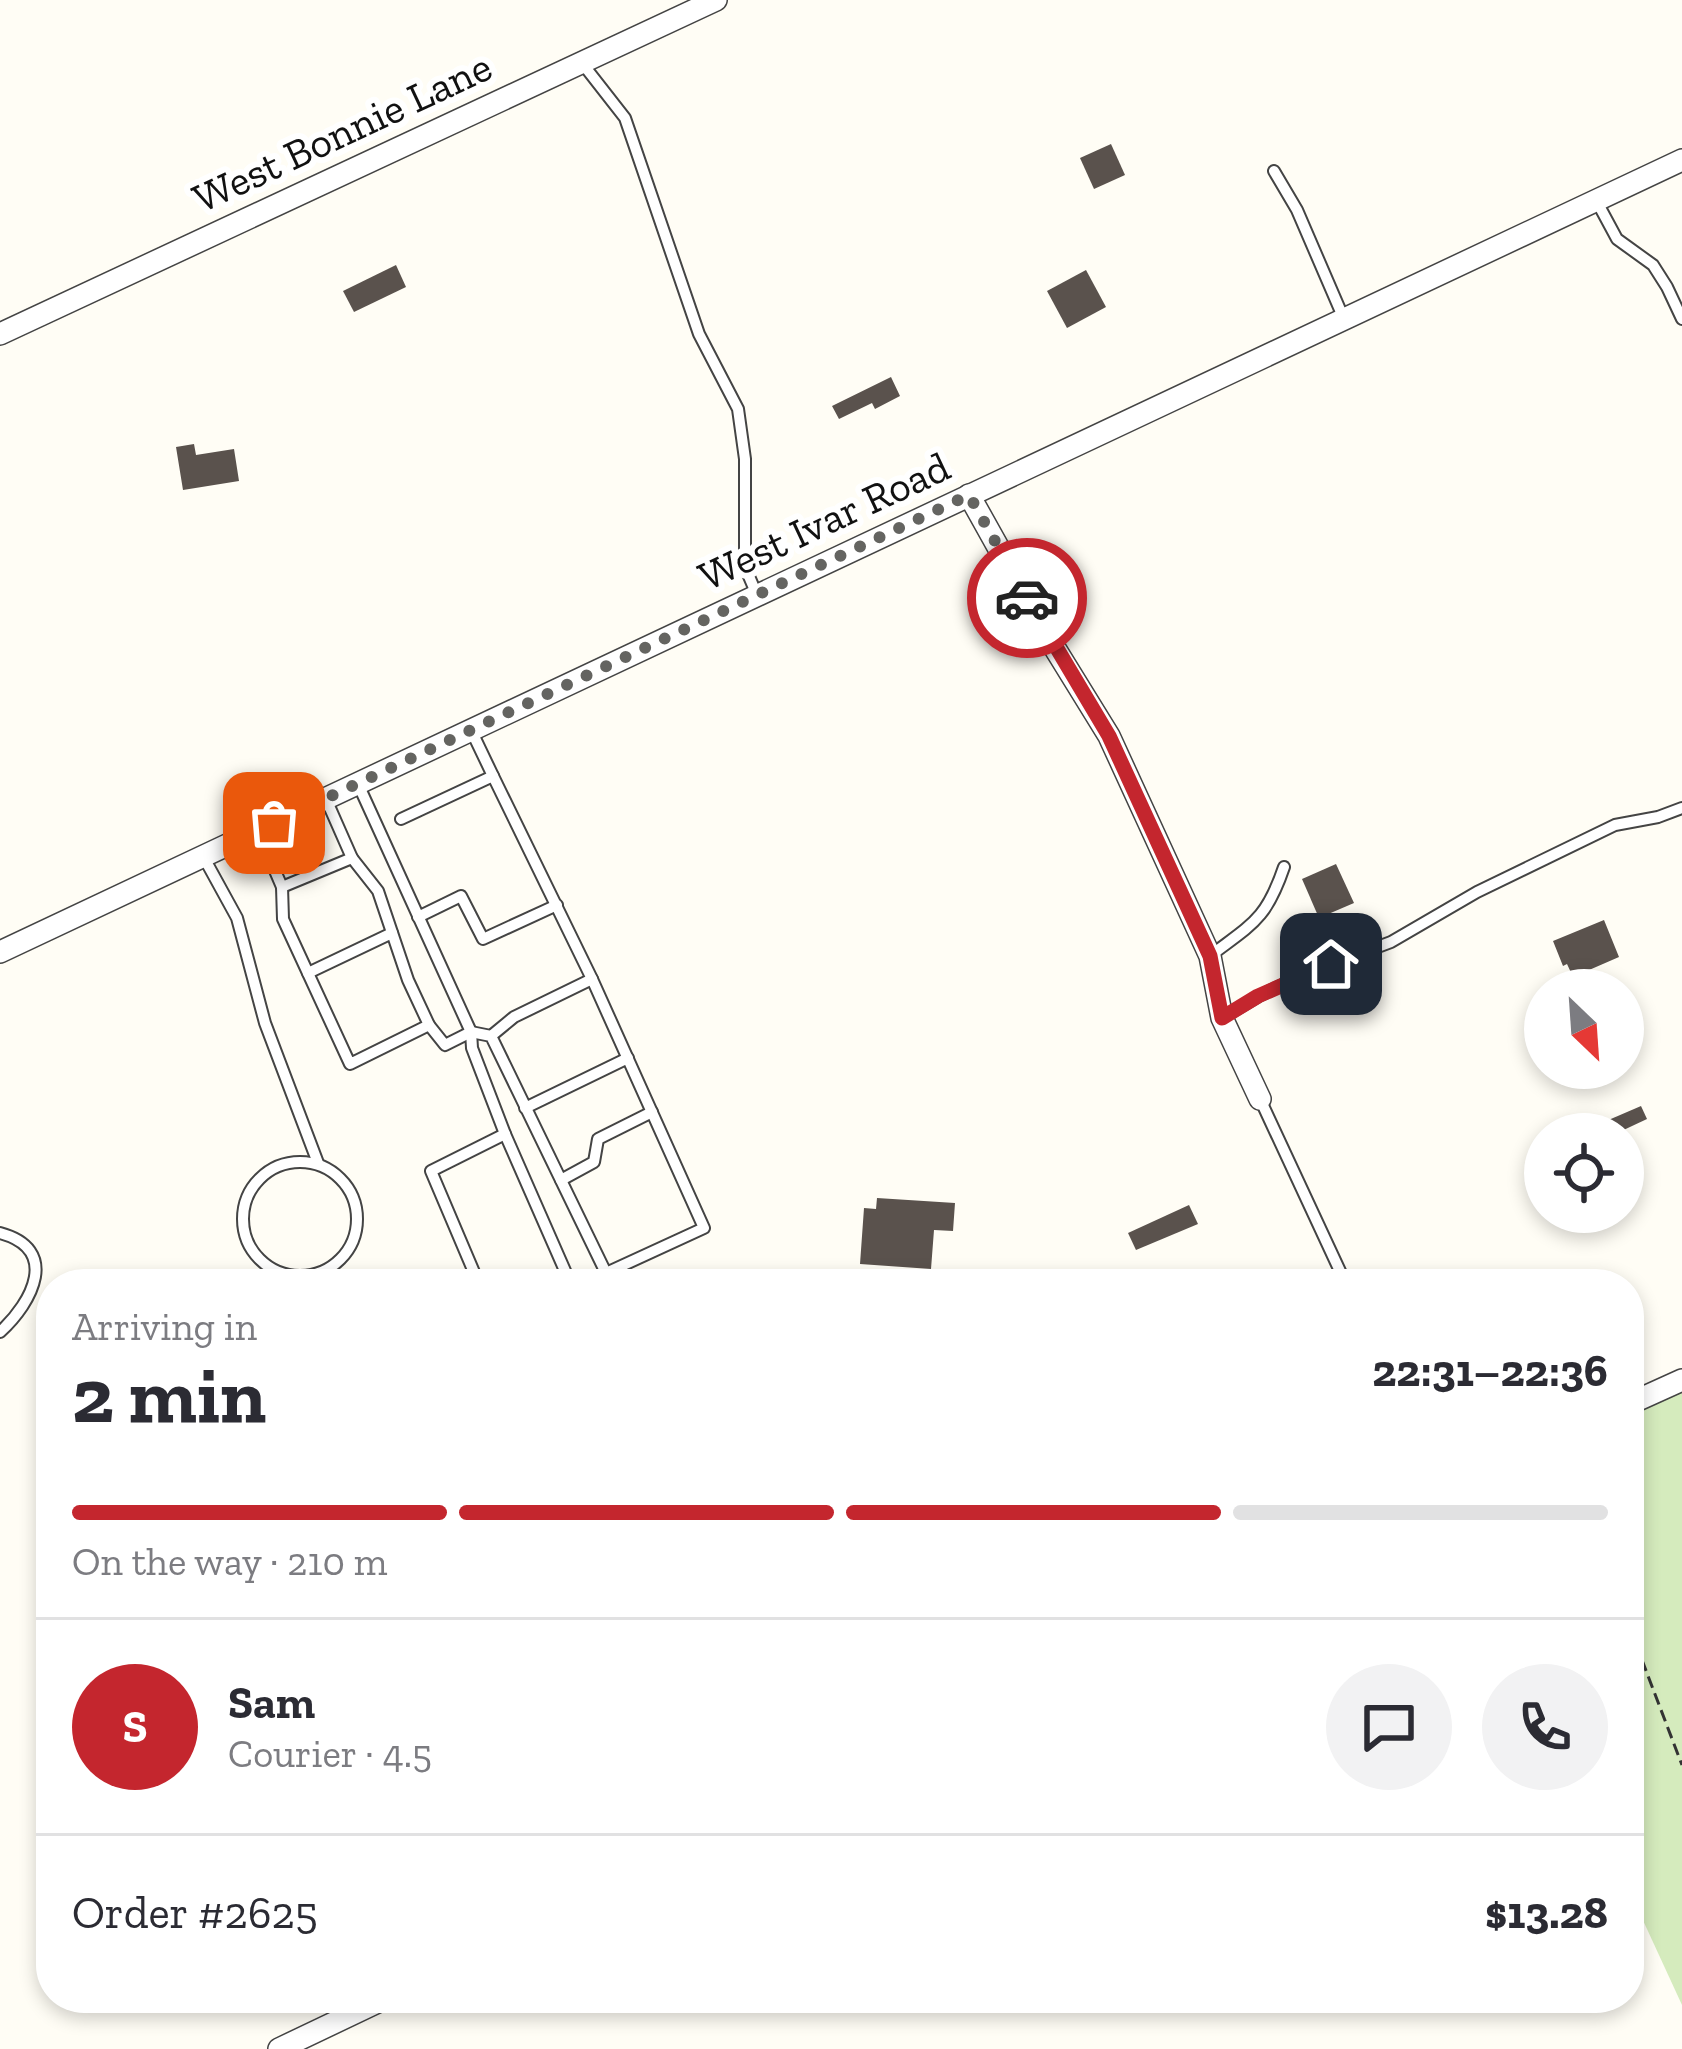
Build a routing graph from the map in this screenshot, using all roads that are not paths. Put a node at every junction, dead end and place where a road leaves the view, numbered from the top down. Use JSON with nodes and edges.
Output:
{"nodes":[{"id":1,"x":716,"y":0,"type":"edge"},
{"id":2,"x":582,"y":63,"type":"junction"},
{"id":3,"x":1682,"y":160,"type":"edge"},
{"id":4,"x":1274,"y":171,"type":"dead end"},
{"id":5,"x":1595,"y":200,"type":"junction"},
{"id":6,"x":1344,"y":319,"type":"junction"},
{"id":7,"x":1682,"y":319,"type":"edge"},
{"id":8,"x":0,"y":334,"type":"edge"},
{"id":9,"x":969,"y":495,"type":"junction"},
{"id":10,"x":757,"y":596,"type":"junction"},
{"id":11,"x":471,"y":730,"type":"junction"},
{"id":12,"x":493,"y":776,"type":"junction"},
{"id":13,"x":358,"y":784,"type":"junction"},
{"id":14,"x":326,"y":799,"type":"junction"},
{"id":15,"x":1682,"y":808,"type":"edge"},
{"id":16,"x":401,"y":819,"type":"dead end"},
{"id":17,"x":258,"y":831,"type":"junction"},
{"id":18,"x":203,"y":856,"type":"junction"},
{"id":19,"x":352,"y":858,"type":"junction"},
{"id":20,"x":1284,"y":867,"type":"dead end"},
{"id":21,"x":282,"y":887,"type":"junction"},
{"id":22,"x":556,"y":905,"type":"junction"},
{"id":23,"x":418,"y":916,"type":"junction"},
{"id":24,"x":392,"y":934,"type":"junction"},
{"id":25,"x":0,"y":952,"type":"edge"},
{"id":26,"x":1210,"y":956,"type":"junction"},
{"id":27,"x":308,"y":974,"type":"junction"},
{"id":28,"x":592,"y":979,"type":"junction"},
{"id":29,"x":1222,"y":1018,"type":"junction"},
{"id":30,"x":429,"y":1025,"type":"junction"},
{"id":31,"x":471,"y":1032,"type":"junction"},
{"id":32,"x":491,"y":1036,"type":"junction"},
{"id":33,"x":628,"y":1058,"type":"junction"},
{"id":34,"x":1260,"y":1100,"type":"joint"},
{"id":35,"x":525,"y":1108,"type":"junction"},
{"id":36,"x":652,"y":1112,"type":"junction"},
{"id":37,"x":505,"y":1134,"type":"junction"},
{"id":38,"x":318,"y":1163,"type":"junction"},
{"id":39,"x":561,"y":1180,"type":"junction"},
{"id":40,"x":0,"y":1233,"type":"edge"},
{"id":41,"x":272,"y":1269,"type":"edge"},
{"id":42,"x":326,"y":1269,"type":"edge"},
{"id":43,"x":473,"y":1269,"type":"edge"},
{"id":44,"x":564,"y":1269,"type":"edge"},
{"id":45,"x":604,"y":1269,"type":"edge"},
{"id":46,"x":615,"y":1269,"type":"edge"},
{"id":47,"x":1339,"y":1269,"type":"edge"},
{"id":48,"x":0,"y":1332,"type":"edge"},
{"id":49,"x":1682,"y":1380,"type":"edge"},
{"id":50,"x":1644,"y":1397,"type":"edge"},
{"id":51,"x":355,"y":2013,"type":"edge"},
{"id":52,"x":279,"y":2049,"type":"edge"}],
"edges":[{"from":1,"to":2,"type":"street","name":"West Bonnie Lane"},
{"from":2,"to":8,"type":"street","name":"West Bonnie Lane"},
{"from":2,"to":10,"type":"lane"},
{"from":3,"to":5,"type":"street","name":"West Ivar Road"},
{"from":4,"to":6,"type":"lane"},
{"from":5,"to":6,"type":"street","name":"West Ivar Road"},
{"from":5,"to":7,"type":"lane"},
{"from":6,"to":9,"type":"street","name":"West Ivar Road"},
{"from":9,"to":10,"type":"street","name":"West Ivar Road"},
{"from":9,"to":26,"type":"street"},
{"from":10,"to":11,"type":"street","name":"West Ivar Road"},
{"from":11,"to":12,"type":"lane"},
{"from":11,"to":13,"type":"street","name":"West Ivar Road"},
{"from":12,"to":16,"type":"lane"},
{"from":12,"to":22,"type":"lane"},
{"from":13,"to":14,"type":"street","name":"West Ivar Road"},
{"from":13,"to":23,"type":"lane"},
{"from":14,"to":17,"type":"street","name":"West Ivar Road"},
{"from":14,"to":19,"type":"lane"},
{"from":15,"to":29,"type":"lane"},
{"from":17,"to":18,"type":"street","name":"West Ivar Road"},
{"from":17,"to":21,"type":"lane"},
{"from":18,"to":25,"type":"street","name":"West Ivar Road"},
{"from":18,"to":38,"type":"lane"},
{"from":19,"to":21,"type":"lane"},
{"from":19,"to":24,"type":"lane"},
{"from":20,"to":26,"type":"lane"},
{"from":21,"to":27,"type":"lane"},
{"from":22,"to":23,"type":"lane"},
{"from":22,"to":28,"type":"lane"},
{"from":23,"to":31,"type":"lane"},
{"from":24,"to":27,"type":"lane"},
{"from":24,"to":30,"type":"lane"},
{"from":26,"to":29,"type":"street"},
{"from":27,"to":30,"type":"lane"},
{"from":28,"to":32,"type":"lane"},
{"from":28,"to":33,"type":"lane"},
{"from":29,"to":34,"type":"street"},
{"from":30,"to":31,"type":"lane"},
{"from":31,"to":32,"type":"lane"},
{"from":31,"to":37,"type":"lane"},
{"from":32,"to":35,"type":"lane"},
{"from":33,"to":35,"type":"lane"},
{"from":33,"to":36,"type":"lane"},
{"from":34,"to":47,"type":"lane"},
{"from":35,"to":39,"type":"lane"},
{"from":36,"to":39,"type":"lane"},
{"from":36,"to":46,"type":"lane"},
{"from":37,"to":43,"type":"lane"},
{"from":37,"to":44,"type":"lane"},
{"from":38,"to":41,"type":"lane"},
{"from":38,"to":42,"type":"lane"},
{"from":39,"to":45,"type":"lane"},
{"from":40,"to":48,"type":"lane"},
{"from":49,"to":50,"type":"street"},
{"from":51,"to":52,"type":"street"}]}
